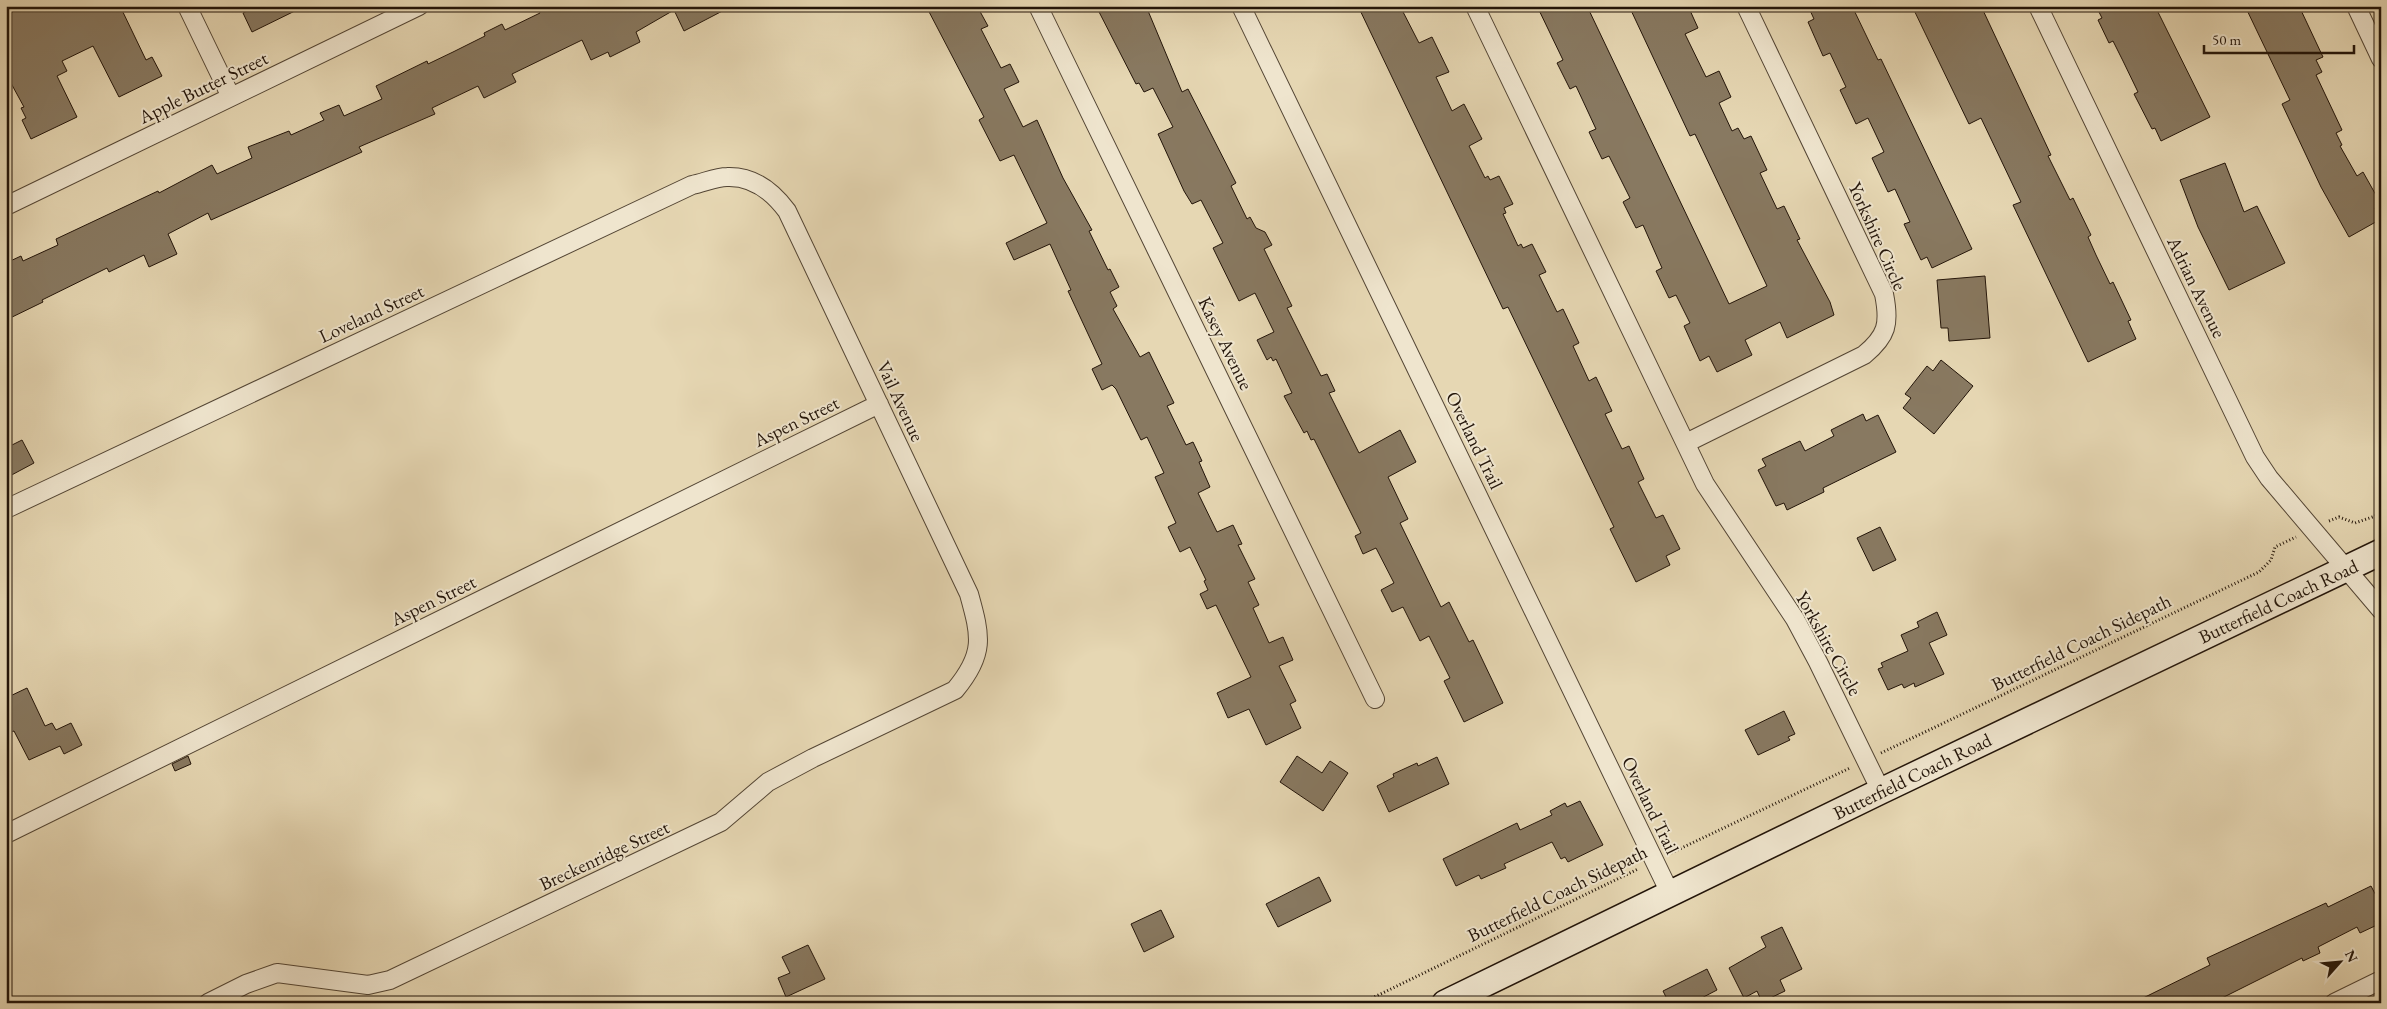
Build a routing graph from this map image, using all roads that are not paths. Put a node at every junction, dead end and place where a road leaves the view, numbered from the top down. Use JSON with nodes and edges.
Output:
{"nodes":[{"id":1,"x":187,"y":6,"type":"edge"},
{"id":2,"x":418,"y":6,"type":"edge"},
{"id":3,"x":1038,"y":6,"type":"edge"},
{"id":4,"x":1241,"y":6,"type":"edge"},
{"id":5,"x":1475,"y":6,"type":"edge"},
{"id":6,"x":1746,"y":6,"type":"edge"},
{"id":7,"x":2038,"y":6,"type":"edge"},
{"id":8,"x":2356,"y":6,"type":"edge"},
{"id":9,"x":2381,"y":59,"type":"edge"},
{"id":10,"x":231,"y":97,"type":"junction"},
{"id":11,"x":758,"y":184,"type":"joint"},
{"id":12,"x":7,"y":203,"type":"edge"},
{"id":13,"x":879,"y":404,"type":"junction"},
{"id":14,"x":1686,"y":443,"type":"junction"},
{"id":15,"x":6,"y":509,"type":"edge"},
{"id":16,"x":2381,"y":552,"type":"edge"},
{"id":17,"x":2347,"y":568,"type":"junction"},
{"id":18,"x":2381,"y":610,"type":"edge"},
{"id":19,"x":978,"y":650,"type":"joint"},
{"id":20,"x":1375,"y":699,"type":"dead end"},
{"id":21,"x":1881,"y":791,"type":"junction"},
{"id":22,"x":6,"y":834,"type":"edge"},
{"id":23,"x":1670,"y":893,"type":"junction"},
{"id":24,"x":2381,"y":980,"type":"edge"},
{"id":25,"x":208,"y":1003,"type":"edge"},
{"id":26,"x":1445,"y":1003,"type":"edge"},
{"id":27,"x":2334,"y":1003,"type":"edge"}],
"edges":[{"from":1,"to":10,"type":"street"},
{"from":2,"to":10,"type":"street","name":"Apple Butter Street"},
{"from":3,"to":20,"type":"street","name":"Kasey Avenue"},
{"from":4,"to":23,"type":"street","name":"Overland Trail"},
{"from":5,"to":14,"type":"street","name":"Yorkshire Circle"},
{"from":6,"to":14,"type":"street","name":"Yorkshire Circle"},
{"from":7,"to":17,"type":"street","name":"Adrian Avenue"},
{"from":8,"to":9,"type":"street"},
{"from":10,"to":12,"type":"street","name":"Apple Butter Street"},
{"from":11,"to":13,"type":"street","name":"Vail Avenue"},
{"from":11,"to":15,"type":"street","name":"Loveland Street"},
{"from":13,"to":19,"type":"street","name":"Vail Avenue"},
{"from":13,"to":22,"type":"street","name":"Aspen Street"},
{"from":14,"to":21,"type":"street","name":"Yorkshire Circle"},
{"from":16,"to":17,"type":"main road","name":"Butterfield Coach Road"},
{"from":17,"to":18,"type":"street","name":"Adrian Avenue"},
{"from":17,"to":21,"type":"main road","name":"Butterfield Coach Road"},
{"from":19,"to":25,"type":"street","name":"Breckenridge Street"},
{"from":21,"to":23,"type":"main road","name":"Butterfield Coach Road"},
{"from":23,"to":26,"type":"main road","name":"Butterfield Coach Road"},
{"from":24,"to":27,"type":"street"}]}
